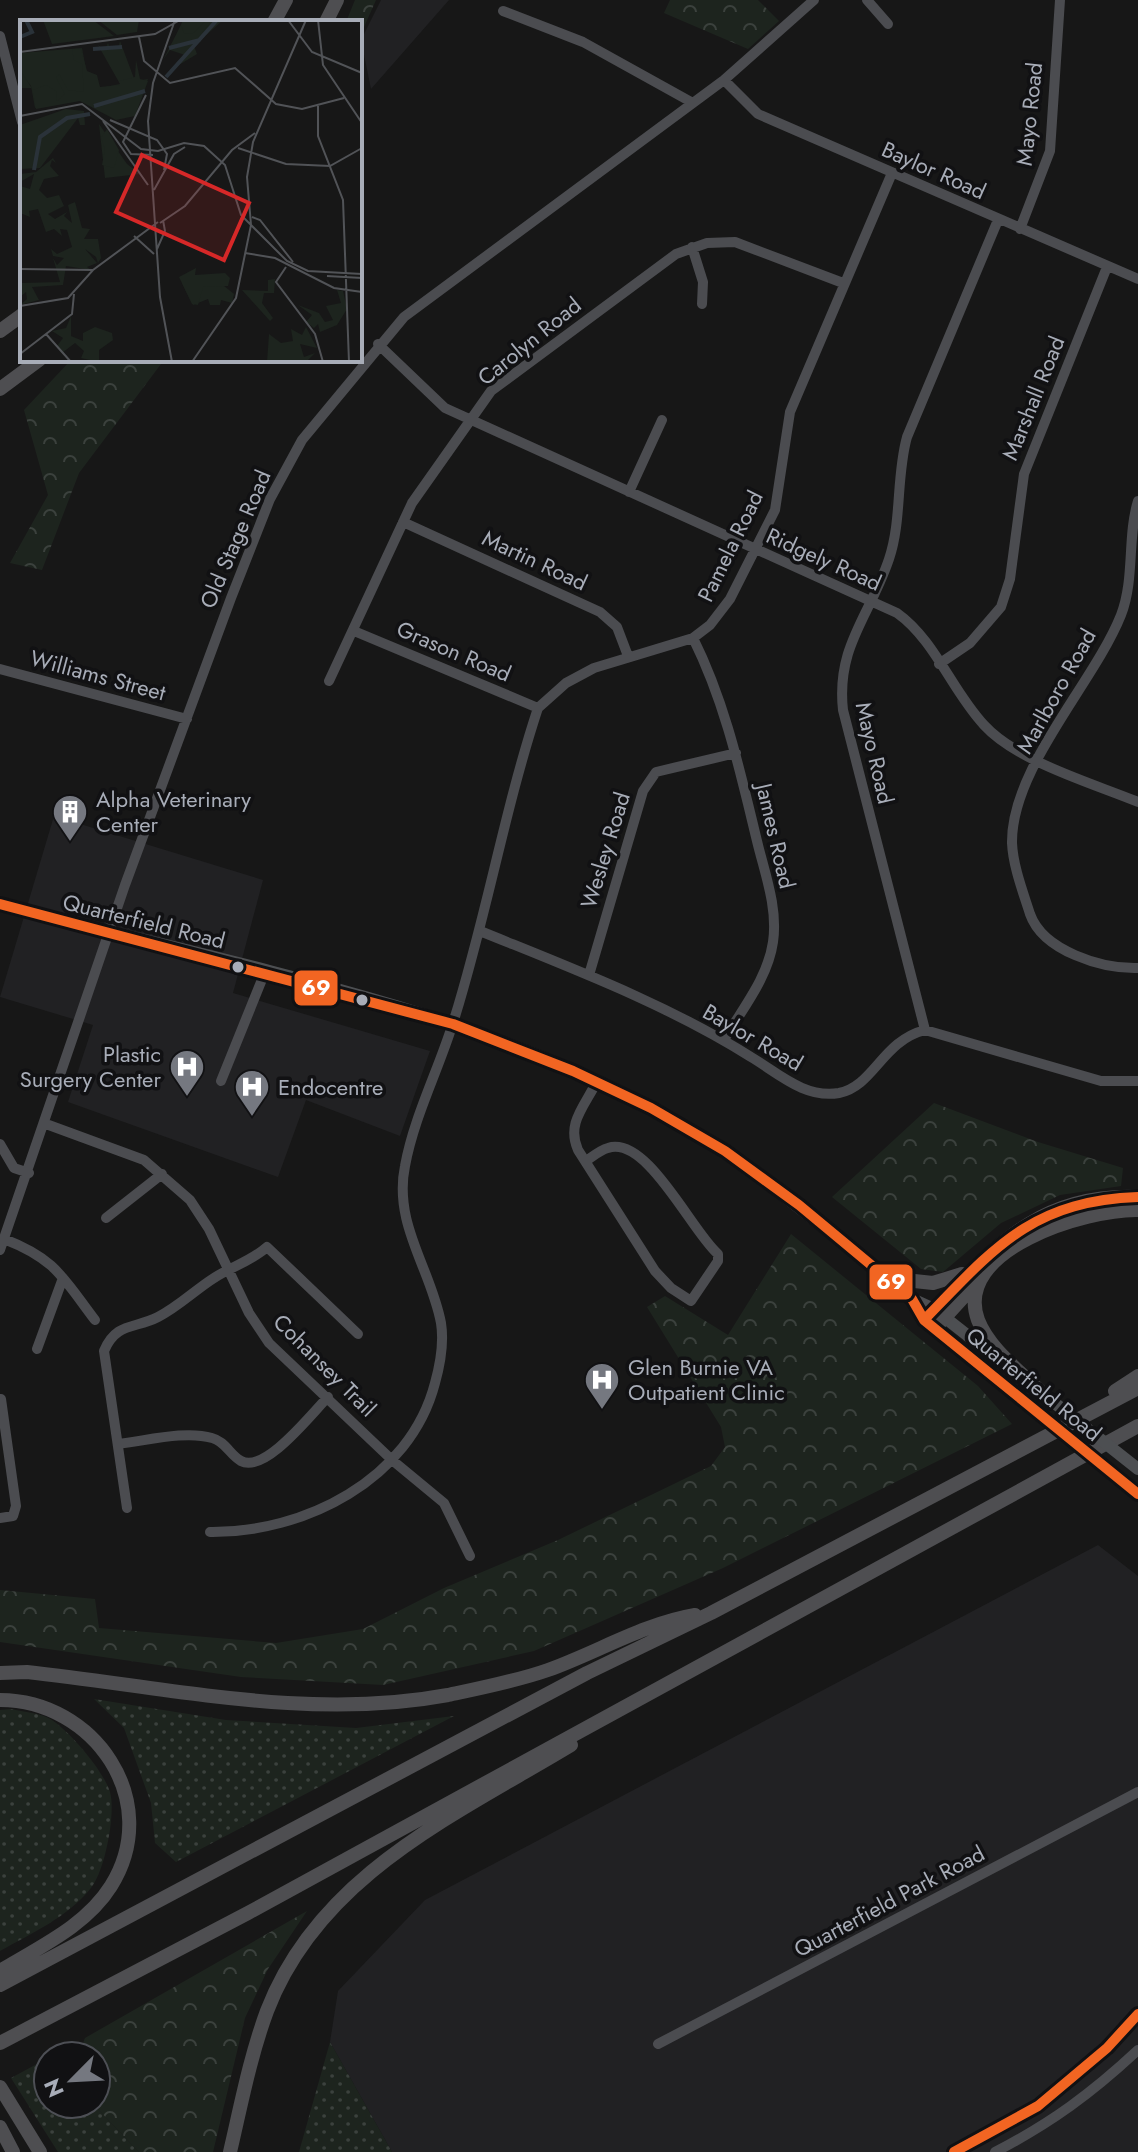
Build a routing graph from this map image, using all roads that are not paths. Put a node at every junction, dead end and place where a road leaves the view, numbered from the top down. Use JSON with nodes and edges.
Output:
{"nodes":[{"id":1,"x":286,"y":0,"type":"edge"},
{"id":2,"x":337,"y":0,"type":"edge"},
{"id":3,"x":814,"y":0,"type":"edge"},
{"id":4,"x":867,"y":0,"type":"edge"},
{"id":5,"x":1060,"y":0,"type":"edge"},
{"id":6,"x":503,"y":11,"type":"dead end"},
{"id":7,"x":275,"y":20,"type":"edge"},
{"id":8,"x":327,"y":20,"type":"edge"},
{"id":9,"x":888,"y":24,"type":"dead end"},
{"id":10,"x":0,"y":36,"type":"edge"},
{"id":11,"x":724,"y":80,"type":"junction"},
{"id":12,"x":693,"y":103,"type":"junction"},
{"id":13,"x":20,"y":114,"type":"edge"},
{"id":14,"x":892,"y":173,"type":"junction"},
{"id":15,"x":998,"y":220,"type":"junction"},
{"id":16,"x":1020,"y":229,"type":"junction"},
{"id":17,"x":692,"y":247,"type":"junction"},
{"id":18,"x":1107,"y":267,"type":"junction"},
{"id":19,"x":1138,"y":279,"type":"edge"},
{"id":20,"x":843,"y":283,"type":"junction"},
{"id":21,"x":702,"y":304,"type":"dead end"},
{"id":22,"x":20,"y":316,"type":"edge"},
{"id":23,"x":0,"y":331,"type":"edge"},
{"id":24,"x":378,"y":344,"type":"junction"},
{"id":25,"x":36,"y":362,"type":"edge"},
{"id":26,"x":0,"y":389,"type":"edge"},
{"id":27,"x":662,"y":420,"type":"dead end"},
{"id":28,"x":471,"y":421,"type":"junction"},
{"id":29,"x":629,"y":492,"type":"junction"},
{"id":30,"x":1138,"y":501,"type":"edge"},
{"id":31,"x":403,"y":522,"type":"junction"},
{"id":32,"x":754,"y":550,"type":"junction"},
{"id":33,"x":870,"y":602,"type":"junction"},
{"id":34,"x":354,"y":631,"type":"junction"},
{"id":35,"x":693,"y":638,"type":"junction"},
{"id":36,"x":628,"y":656,"type":"junction"},
{"id":37,"x":939,"y":664,"type":"junction"},
{"id":38,"x":0,"y":669,"type":"edge"},
{"id":39,"x":329,"y":681,"type":"dead end"},
{"id":40,"x":538,"y":708,"type":"junction"},
{"id":41,"x":187,"y":719,"type":"junction"},
{"id":42,"x":736,"y":753,"type":"junction"},
{"id":43,"x":1039,"y":761,"type":"junction"},
{"id":44,"x":1138,"y":802,"type":"edge"},
{"id":45,"x":0,"y":904,"type":"edge"},
{"id":46,"x":480,"y":931,"type":"junction"},
{"id":47,"x":109,"y":934,"type":"junction"},
{"id":48,"x":1138,"y":968,"type":"edge"},
{"id":49,"x":265,"y":972,"type":"junction"},
{"id":50,"x":589,"y":975,"type":"junction"},
{"id":51,"x":453,"y":1024,"type":"junction"},
{"id":52,"x":925,"y":1030,"type":"junction"},
{"id":53,"x":724,"y":1040,"type":"junction"},
{"id":54,"x":221,"y":1081,"type":"dead end"},
{"id":55,"x":597,"y":1081,"type":"junction"},
{"id":56,"x":1138,"y":1081,"type":"edge"},
{"id":57,"x":46,"y":1124,"type":"junction"},
{"id":58,"x":0,"y":1144,"type":"edge"},
{"id":59,"x":586,"y":1161,"type":"junction"},
{"id":60,"x":29,"y":1173,"type":"junction"},
{"id":61,"x":162,"y":1174,"type":"junction"},
{"id":62,"x":1138,"y":1197,"type":"edge"},
{"id":63,"x":1138,"y":1210,"type":"edge"},
{"id":64,"x":106,"y":1218,"type":"dead end"},
{"id":65,"x":2,"y":1244,"type":"edge"},
{"id":66,"x":228,"y":1271,"type":"junction"},
{"id":67,"x":977,"y":1273,"type":"junction"},
{"id":68,"x":63,"y":1278,"type":"junction"},
{"id":69,"x":886,"y":1278,"type":"junction"},
{"id":70,"x":934,"y":1319,"type":"junction"},
{"id":71,"x":95,"y":1320,"type":"dead end"},
{"id":72,"x":358,"y":1334,"type":"dead end"},
{"id":73,"x":37,"y":1349,"type":"dead end"},
{"id":74,"x":1138,"y":1376,"type":"edge"},
{"id":75,"x":1138,"y":1388,"type":"edge"},
{"id":76,"x":1042,"y":1393,"type":"junction"},
{"id":77,"x":328,"y":1397,"type":"junction"},
{"id":78,"x":0,"y":1402,"type":"edge"},
{"id":79,"x":1138,"y":1426,"type":"edge"},
{"id":80,"x":1138,"y":1435,"type":"edge"},
{"id":81,"x":118,"y":1444,"type":"junction"},
{"id":82,"x":392,"y":1460,"type":"junction"},
{"id":83,"x":1000,"y":1462,"type":"junction"},
{"id":84,"x":1138,"y":1469,"type":"edge"},
{"id":85,"x":1017,"y":1490,"type":"junction"},
{"id":86,"x":1138,"y":1494,"type":"edge"},
{"id":87,"x":127,"y":1508,"type":"dead end"},
{"id":88,"x":0,"y":1518,"type":"edge"},
{"id":89,"x":210,"y":1532,"type":"dead end"},
{"id":90,"x":470,"y":1556,"type":"dead end"},
{"id":91,"x":711,"y":1613,"type":"junction"},
{"id":92,"x":786,"y":1617,"type":"junction"},
{"id":93,"x":0,"y":1665,"type":"edge"},
{"id":94,"x":0,"y":1673,"type":"edge"},
{"id":95,"x":84,"y":1678,"type":"junction"},
{"id":96,"x":0,"y":1700,"type":"edge"},
{"id":97,"x":1138,"y":1792,"type":"edge"},
{"id":98,"x":0,"y":1971,"type":"edge"},
{"id":99,"x":0,"y":1985,"type":"edge"},
{"id":100,"x":1138,"y":2014,"type":"edge"},
{"id":101,"x":658,"y":2044,"type":"dead end"},
{"id":102,"x":0,"y":2045,"type":"edge"},
{"id":103,"x":1138,"y":2050,"type":"edge"},
{"id":104,"x":0,"y":2087,"type":"edge"},
{"id":105,"x":0,"y":2127,"type":"edge"},
{"id":106,"x":13,"y":2152,"type":"edge"},
{"id":107,"x":40,"y":2152,"type":"edge"},
{"id":108,"x":230,"y":2152,"type":"edge"},
{"id":109,"x":954,"y":2152,"type":"edge"},
{"id":110,"x":995,"y":2152,"type":"edge"}],
"edges":[{"from":1,"to":7,"type":"highway"},
{"from":2,"to":8,"type":"highway"},
{"from":3,"to":11,"type":"street","name":"Old Stage Road"},
{"from":4,"to":9,"type":"street"},
{"from":5,"to":16,"type":"street","name":"Mayo Road"},
{"from":6,"to":12,"type":"street"},
{"from":10,"to":13,"type":"street"},
{"from":11,"to":12,"type":"street","name":"Old Stage Road"},
{"from":11,"to":14,"type":"street","name":"Baylor Road"},
{"from":12,"to":24,"type":"street","name":"Old Stage Road"},
{"from":14,"to":15,"type":"street","name":"Baylor Road"},
{"from":14,"to":20,"type":"street","name":"Pamela Road"},
{"from":15,"to":16,"type":"street","name":"Baylor Road"},
{"from":15,"to":33,"type":"street","name":"Mayo Road"},
{"from":16,"to":18,"type":"street","name":"Baylor Road"},
{"from":17,"to":20,"type":"street","name":"Carolyn Road"},
{"from":17,"to":21,"type":"street"},
{"from":17,"to":28,"type":"street","name":"Carolyn Road"},
{"from":18,"to":19,"type":"street","name":"Baylor Road"},
{"from":18,"to":37,"type":"street","name":"Marshall Road"},
{"from":20,"to":32,"type":"street","name":"Pamela Road"},
{"from":22,"to":23,"type":"highway"},
{"from":24,"to":28,"type":"street","name":"Ridgely Road"},
{"from":24,"to":41,"type":"street","name":"Old Stage Road"},
{"from":25,"to":26,"type":"highway"},
{"from":27,"to":29,"type":"street"},
{"from":28,"to":29,"type":"street","name":"Ridgely Road"},
{"from":28,"to":31,"type":"street","name":"Carolyn Road"},
{"from":29,"to":32,"type":"street","name":"Ridgely Road"},
{"from":30,"to":43,"type":"street","name":"Marlboro Road"},
{"from":31,"to":34,"type":"street","name":"Carolyn Road"},
{"from":31,"to":36,"type":"street","name":"Martin Road"},
{"from":32,"to":33,"type":"street","name":"Ridgely Road"},
{"from":32,"to":35,"type":"street","name":"Pamela Road"},
{"from":33,"to":37,"type":"street","name":"Ridgely Road"},
{"from":33,"to":52,"type":"street","name":"Mayo Road"},
{"from":34,"to":39,"type":"street","name":"Carolyn Road"},
{"from":34,"to":40,"type":"street","name":"Grason Road"},
{"from":35,"to":36,"type":"street","name":"Pamela Road"},
{"from":35,"to":42,"type":"street","name":"James Road"},
{"from":36,"to":40,"type":"street","name":"Pamela Road"},
{"from":37,"to":43,"type":"street","name":"Ridgely Road"},
{"from":38,"to":41,"type":"street","name":"Williams Street"},
{"from":40,"to":46,"type":"street"},
{"from":41,"to":47,"type":"street","name":"Old Stage Road"},
{"from":42,"to":50,"type":"street","name":"Wesley Road"},
{"from":42,"to":53,"type":"street","name":"James Road"},
{"from":43,"to":44,"type":"street","name":"Ridgely Road"},
{"from":43,"to":48,"type":"street","name":"Marlboro Road"},
{"from":45,"to":47,"type":"main road","name":"Quarterfield Road"},
{"from":46,"to":50,"type":"street","name":"Baylor Road"},
{"from":46,"to":51,"type":"street"},
{"from":47,"to":49,"type":"main road","name":"Quarterfield Road"},
{"from":47,"to":57,"type":"street","name":"Old Stage Road"},
{"from":49,"to":51,"type":"main road","name":"Quarterfield Road"},
{"from":49,"to":54,"type":"street"},
{"from":50,"to":53,"type":"street","name":"Baylor Road"},
{"from":51,"to":55,"type":"main road","name":"Quarterfield Road"},
{"from":51,"to":82,"type":"street"},
{"from":52,"to":53,"type":"street","name":"Baylor Road"},
{"from":52,"to":56,"type":"street"},
{"from":55,"to":59,"type":"street"},
{"from":55,"to":69,"type":"main road","name":"Quarterfield Road"},
{"from":57,"to":60,"type":"street","name":"Old Stage Road"},
{"from":57,"to":61,"type":"street","name":"Cohansey Trail"},
{"from":58,"to":60,"type":"street"},
{"from":59,"to":59,"type":"street"},
{"from":60,"to":65,"type":"street","name":"Old Stage Road"},
{"from":61,"to":64,"type":"street"},
{"from":61,"to":66,"type":"street","name":"Cohansey Trail"},
{"from":62,"to":67,"type":"highway"},
{"from":63,"to":67,"type":"highway"},
{"from":65,"to":68,"type":"street"},
{"from":66,"to":72,"type":"street"},
{"from":66,"to":77,"type":"street","name":"Cohansey Trail"},
{"from":66,"to":81,"type":"street"},
{"from":67,"to":69,"type":"highway"},
{"from":67,"to":70,"type":"highway"},
{"from":67,"to":76,"type":"highway"},
{"from":68,"to":71,"type":"street"},
{"from":68,"to":73,"type":"street"},
{"from":69,"to":70,"type":"main road","name":"Quarterfield Road"},
{"from":70,"to":76,"type":"main road","name":"Quarterfield Road"},
{"from":70,"to":86,"type":"main road","name":"Quarterfield Road","bridge":true},
{"from":74,"to":83,"type":"highway"},
{"from":75,"to":83,"type":"highway"},
{"from":76,"to":84,"type":"main road","name":"Quarterfield Road","bridge":true},
{"from":77,"to":81,"type":"street"},
{"from":77,"to":82,"type":"street","name":"Cohansey Trail"},
{"from":78,"to":88,"type":"street"},
{"from":79,"to":85,"type":"highway"},
{"from":80,"to":85,"type":"highway"},
{"from":81,"to":87,"type":"street"},
{"from":82,"to":89,"type":"street"},
{"from":82,"to":90,"type":"street","name":"Cohansey Trail"},
{"from":83,"to":91,"type":"highway"},
{"from":85,"to":92,"type":"highway"},
{"from":91,"to":95,"type":"highway"},
{"from":91,"to":99,"type":"highway"},
{"from":92,"to":102,"type":"highway"},
{"from":92,"to":108,"type":"highway"},
{"from":93,"to":95,"type":"highway"},
{"from":94,"to":95,"type":"highway"},
{"from":96,"to":98,"type":"highway"},
{"from":97,"to":101,"type":"street","name":"Quarterfield Park Road"},
{"from":100,"to":109,"type":"street"},
{"from":103,"to":110,"type":"street"},
{"from":104,"to":107,"type":"highway"},
{"from":105,"to":106,"type":"highway"}]}
